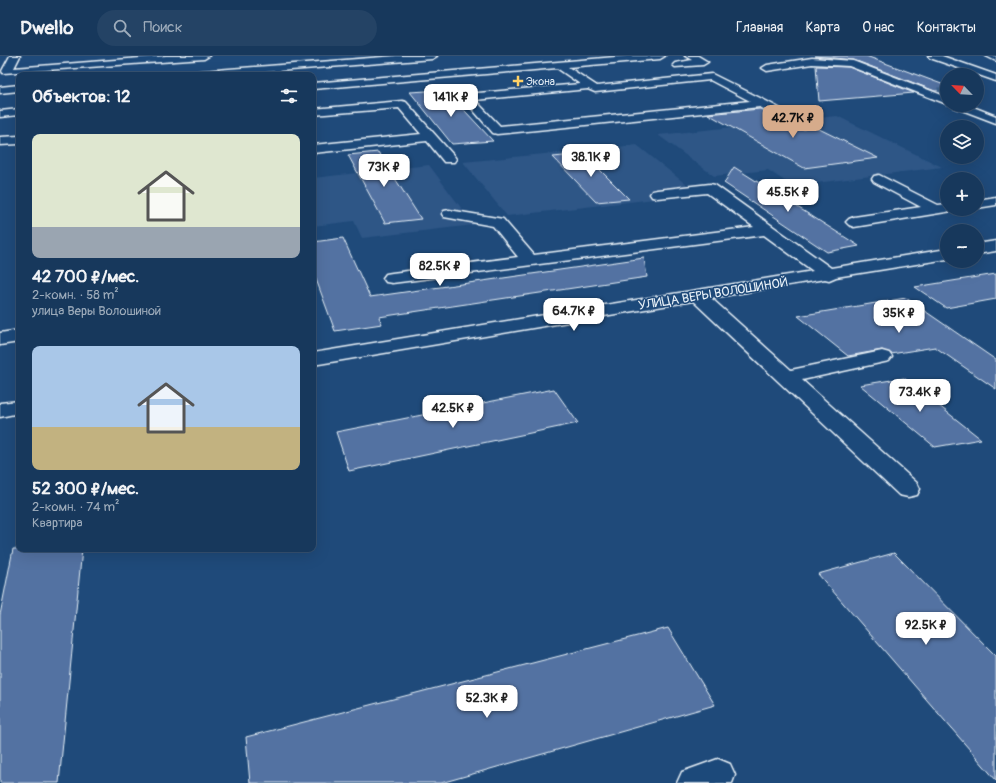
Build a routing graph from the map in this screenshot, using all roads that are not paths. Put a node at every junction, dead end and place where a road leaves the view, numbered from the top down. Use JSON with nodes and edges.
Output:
{"nodes":[{"id":1,"x":14,"y":56,"type":"edge"},
{"id":2,"x":204,"y":56,"type":"edge"},
{"id":3,"x":427,"y":56,"type":"edge"},
{"id":4,"x":432,"y":56,"type":"edge"},
{"id":5,"x":660,"y":56,"type":"edge"},
{"id":6,"x":690,"y":56,"type":"edge"},
{"id":7,"x":933,"y":56,"type":"edge"},
{"id":8,"x":955,"y":56,"type":"edge"},
{"id":9,"x":990,"y":56,"type":"edge"},
{"id":10,"x":996,"y":58,"type":"edge"},
{"id":11,"x":120,"y":59,"type":"edge"},
{"id":12,"x":74,"y":61,"type":"edge"},
{"id":13,"x":559,"y":65,"type":"junction"},
{"id":14,"x":678,"y":65,"type":"dead end"},
{"id":15,"x":993,"y":67,"type":"edge"},
{"id":16,"x":767,"y":68,"type":"dead end"},
{"id":17,"x":120,"y":72,"type":"edge"},
{"id":18,"x":211,"y":72,"type":"edge"},
{"id":19,"x":569,"y":72,"type":"junction"},
{"id":20,"x":412,"y":78,"type":"junction"},
{"id":21,"x":996,"y":78,"type":"edge"},
{"id":22,"x":484,"y":79,"type":"dead end"},
{"id":23,"x":316,"y":86,"type":"edge"},
{"id":24,"x":590,"y":86,"type":"junction"},
{"id":25,"x":16,"y":88,"type":"edge"},
{"id":26,"x":0,"y":90,"type":"edge"},
{"id":27,"x":316,"y":96,"type":"edge"},
{"id":28,"x":940,"y":97,"type":"tunnel mouth"},
{"id":29,"x":762,"y":103,"type":"junction"},
{"id":30,"x":316,"y":112,"type":"edge"},
{"id":31,"x":976,"y":112,"type":"edge"},
{"id":32,"x":16,"y":113,"type":"edge"},
{"id":33,"x":1,"y":119,"type":"edge"},
{"id":34,"x":996,"y":120,"type":"edge"},
{"id":35,"x":16,"y":122,"type":"edge"},
{"id":36,"x":801,"y":125,"type":"dead end"},
{"id":37,"x":430,"y":137,"type":"junction"},
{"id":38,"x":16,"y":140,"type":"edge"},
{"id":39,"x":0,"y":141,"type":"edge"},
{"id":40,"x":316,"y":149,"type":"edge"},
{"id":41,"x":449,"y":159,"type":"dead end"},
{"id":42,"x":879,"y":179,"type":"dead end"},
{"id":43,"x":657,"y":194,"type":"dead end"},
{"id":44,"x":996,"y":201,"type":"edge"},
{"id":45,"x":984,"y":203,"type":"edge"},
{"id":46,"x":940,"y":208,"type":"edge"},
{"id":47,"x":940,"y":209,"type":"edge"},
{"id":48,"x":449,"y":214,"type":"dead end"},
{"id":49,"x":854,"y":222,"type":"dead end"},
{"id":50,"x":768,"y":230,"type":"junction"},
{"id":51,"x":996,"y":246,"type":"edge"},
{"id":52,"x":984,"y":248,"type":"edge"},
{"id":53,"x":940,"y":255,"type":"edge"},
{"id":54,"x":530,"y":261,"type":"junction"},
{"id":55,"x":829,"y":275,"type":"junction"},
{"id":56,"x":392,"y":278,"type":"dead end"},
{"id":57,"x":698,"y":296,"type":"junction"},
{"id":58,"x":16,"y":336,"type":"edge"},
{"id":59,"x":0,"y":339,"type":"edge"},
{"id":60,"x":316,"y":357,"type":"edge"},
{"id":61,"x":882,"y":357,"type":"dead end"},
{"id":62,"x":787,"y":377,"type":"junction"},
{"id":63,"x":16,"y":407,"type":"edge"},
{"id":64,"x":0,"y":410,"type":"edge"},
{"id":65,"x":908,"y":489,"type":"dead end"}],
"edges":[{"from":1,"to":12,"type":"street"},
{"from":2,"to":11,"type":"street"},
{"from":3,"to":4,"type":"street"},
{"from":3,"to":18,"type":"street"},
{"from":5,"to":13,"type":"street"},
{"from":6,"to":14,"type":"street"},
{"from":7,"to":21,"type":"street"},
{"from":8,"to":15,"type":"street"},
{"from":9,"to":10,"type":"street"},
{"from":11,"to":12,"type":"street"},
{"from":11,"to":17,"type":"street"},
{"from":13,"to":19,"type":"street"},
{"from":13,"to":20,"type":"street"},
{"from":16,"to":28,"type":"street"},
{"from":19,"to":22,"type":"street"},
{"from":19,"to":24,"type":"street"},
{"from":20,"to":23,"type":"street"},
{"from":20,"to":27,"type":"street"},
{"from":24,"to":29,"type":"street"},
{"from":24,"to":29,"type":"street"},
{"from":25,"to":26,"type":"street"},
{"from":29,"to":36,"type":"street"},
{"from":30,"to":37,"type":"street"},
{"from":31,"to":34,"type":"street"},
{"from":32,"to":33,"type":"street"},
{"from":33,"to":35,"type":"street"},
{"from":37,"to":40,"type":"street"},
{"from":37,"to":41,"type":"street"},
{"from":38,"to":39,"type":"street"},
{"from":42,"to":46,"type":"street"},
{"from":43,"to":50,"type":"street"},
{"from":44,"to":45,"type":"street"},
{"from":47,"to":49,"type":"street"},
{"from":48,"to":54,"type":"street"},
{"from":50,"to":54,"type":"street"},
{"from":50,"to":55,"type":"street"},
{"from":51,"to":52,"type":"street"},
{"from":53,"to":55,"type":"street","name":"УЛИЦА ВЕРЫ ВОЛОШИНОЙ"},
{"from":54,"to":56,"type":"street"},
{"from":55,"to":57,"type":"street","name":"УЛИЦА ВЕРЫ ВОЛОШИНОЙ"},
{"from":57,"to":60,"type":"street","name":"УЛИЦА ВЕРЫ ВОЛОШИНОЙ"},
{"from":57,"to":62,"type":"street"},
{"from":58,"to":59,"type":"street"},
{"from":61,"to":62,"type":"street"},
{"from":62,"to":65,"type":"street"},
{"from":63,"to":64,"type":"street"}]}
